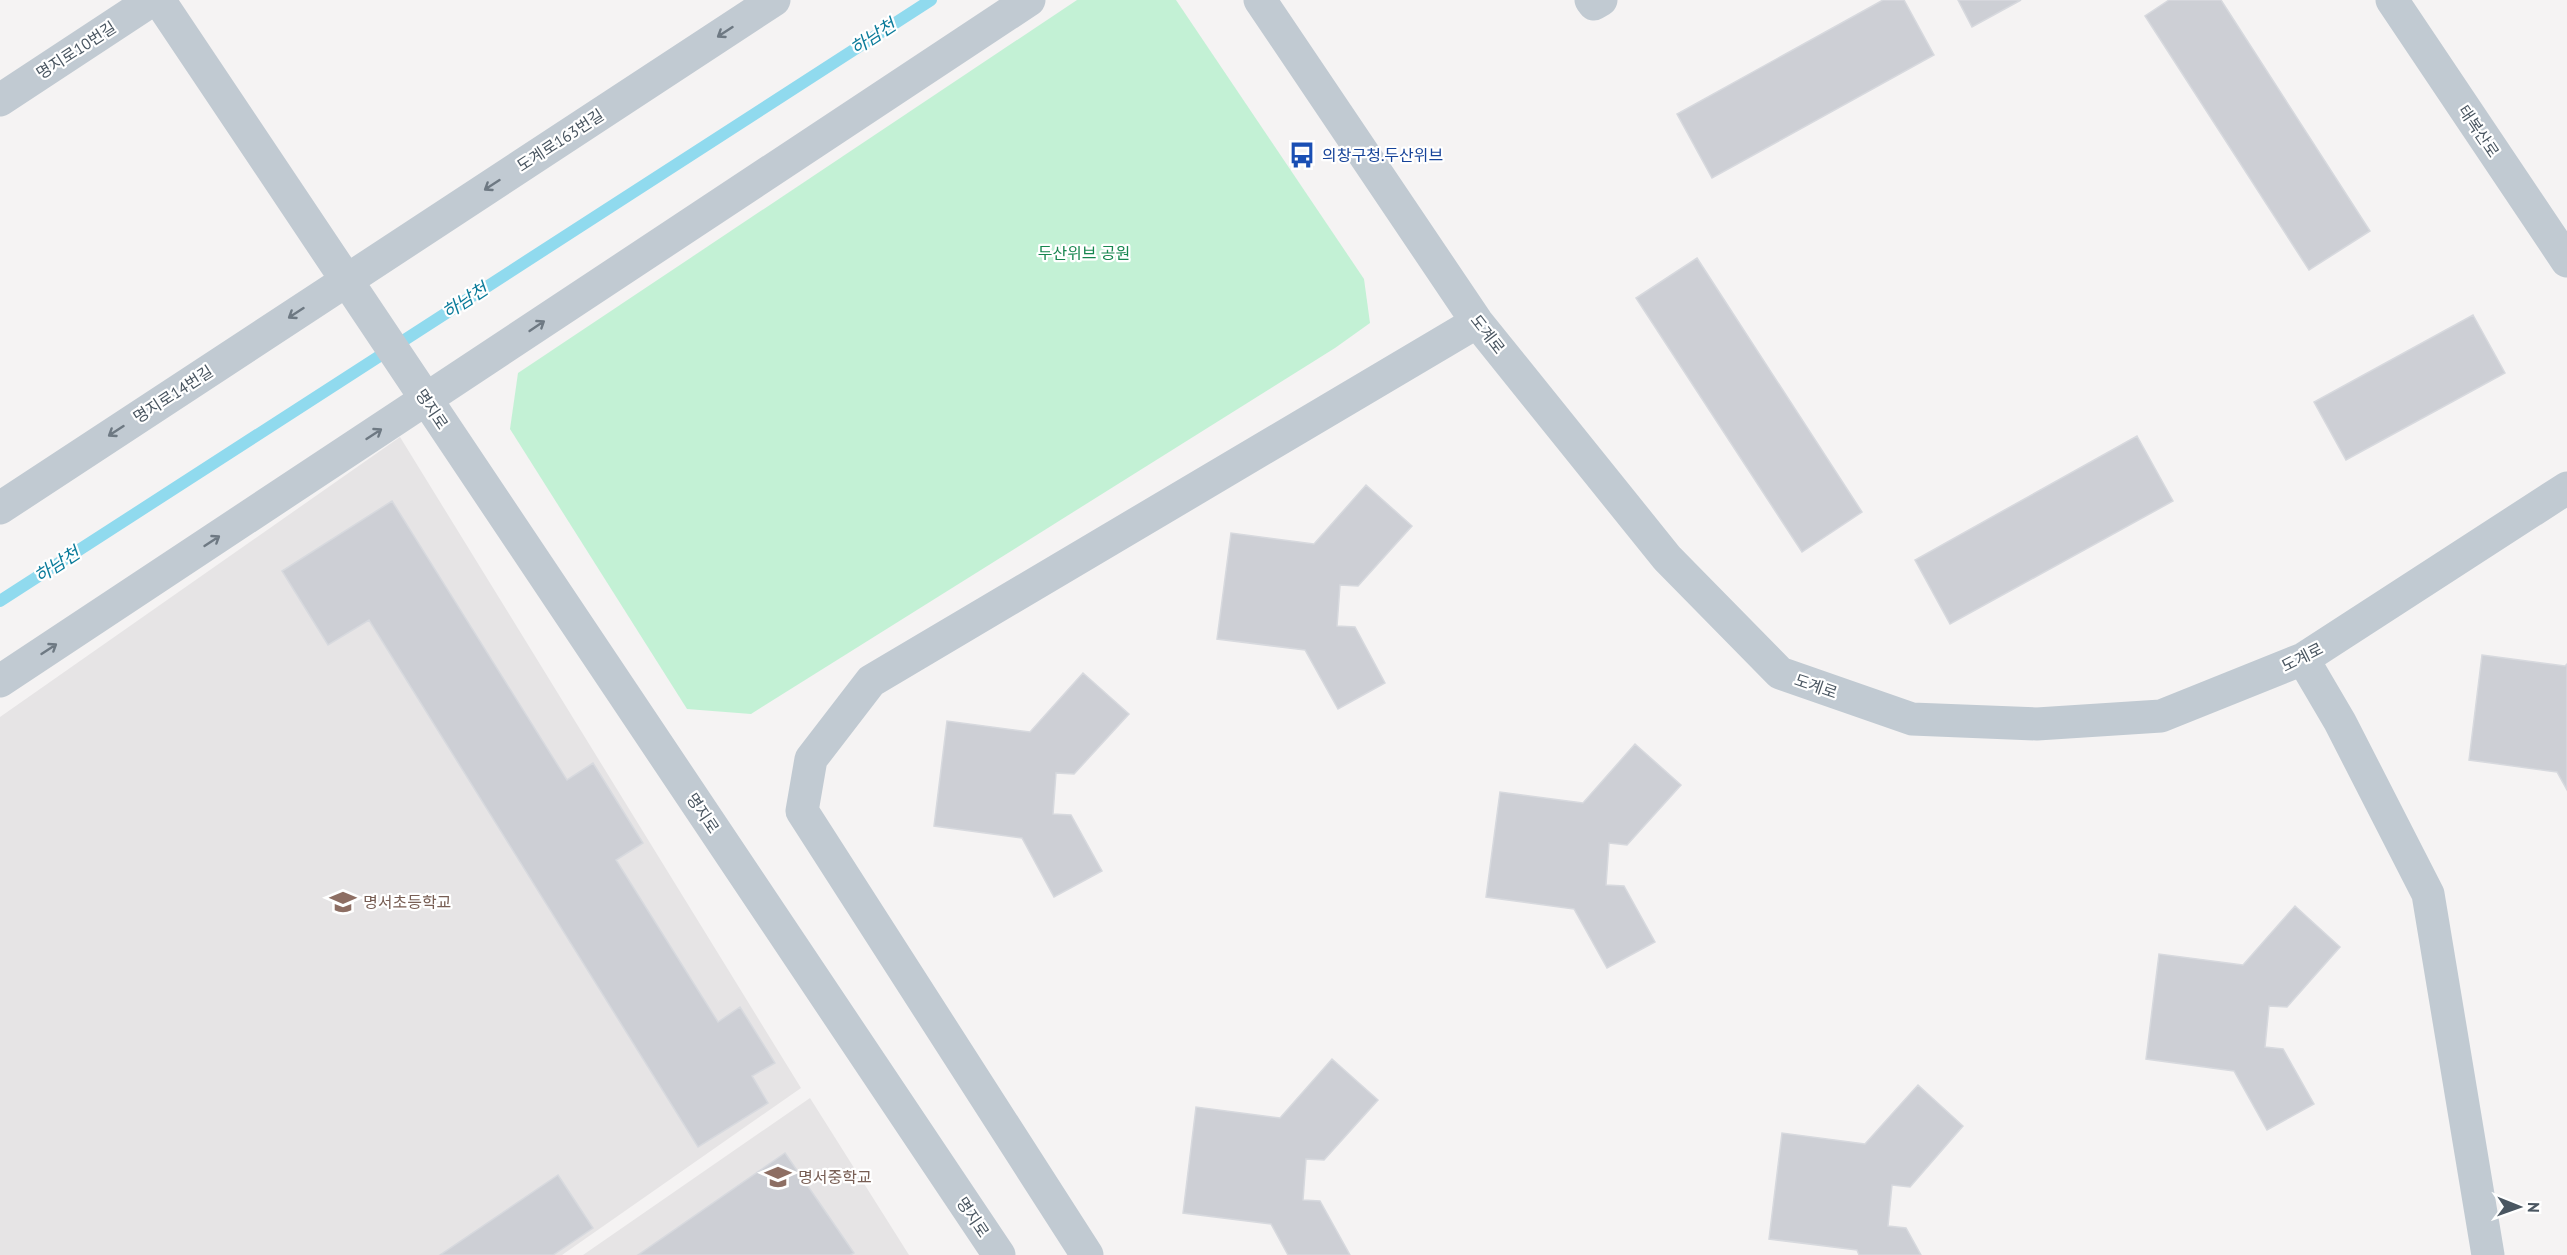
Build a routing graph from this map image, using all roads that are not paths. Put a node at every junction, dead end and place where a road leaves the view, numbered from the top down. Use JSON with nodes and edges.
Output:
{"nodes":[{"id":1,"x":152,"y":0,"type":"edge"},
{"id":2,"x":159,"y":0,"type":"edge"},
{"id":3,"x":774,"y":0,"type":"edge"},
{"id":4,"x":1029,"y":0,"type":"edge"},
{"id":5,"x":1260,"y":0,"type":"edge"},
{"id":6,"x":1591,"y":0,"type":"edge"},
{"id":7,"x":1601,"y":0,"type":"edge"},
{"id":8,"x":2392,"y":0,"type":"edge"},
{"id":9,"x":0,"y":100,"type":"edge"},
{"id":10,"x":2567,"y":261,"type":"edge"},
{"id":11,"x":352,"y":290,"type":"junction"},
{"id":12,"x":1477,"y":322,"type":"junction"},
{"id":13,"x":426,"y":400,"type":"junction"},
{"id":14,"x":2567,"y":488,"type":"edge"},
{"id":15,"x":0,"y":508,"type":"edge"},
{"id":16,"x":2303,"y":659,"type":"junction"},
{"id":17,"x":0,"y":681,"type":"edge"},
{"id":18,"x":999,"y":1255,"type":"edge"},
{"id":19,"x":1088,"y":1255,"type":"edge"},
{"id":20,"x":2488,"y":1255,"type":"edge"}],
"edges":[{"from":1,"to":9,"type":"street","name":"명지로10번길"},
{"from":2,"to":11,"type":"street"},
{"from":3,"to":11,"type":"street","name":"도계로163번길","one_way":true},
{"from":13,"to":4,"type":"street","one_way":true},
{"from":5,"to":12,"type":"street","name":"도계로"},
{"from":6,"to":7,"type":"street"},
{"from":8,"to":10,"type":"street","name":"태복산로"},
{"from":11,"to":13,"type":"street","name":"명지로"},
{"from":11,"to":15,"type":"street","name":"명지로14번길","one_way":true},
{"from":12,"to":16,"type":"street","name":"도계로"},
{"from":12,"to":19,"type":"street"},
{"from":17,"to":13,"type":"street","one_way":true},
{"from":13,"to":18,"type":"street","name":"명지로"},
{"from":14,"to":16,"type":"street","name":"도계로"},
{"from":16,"to":20,"type":"street"}]}
